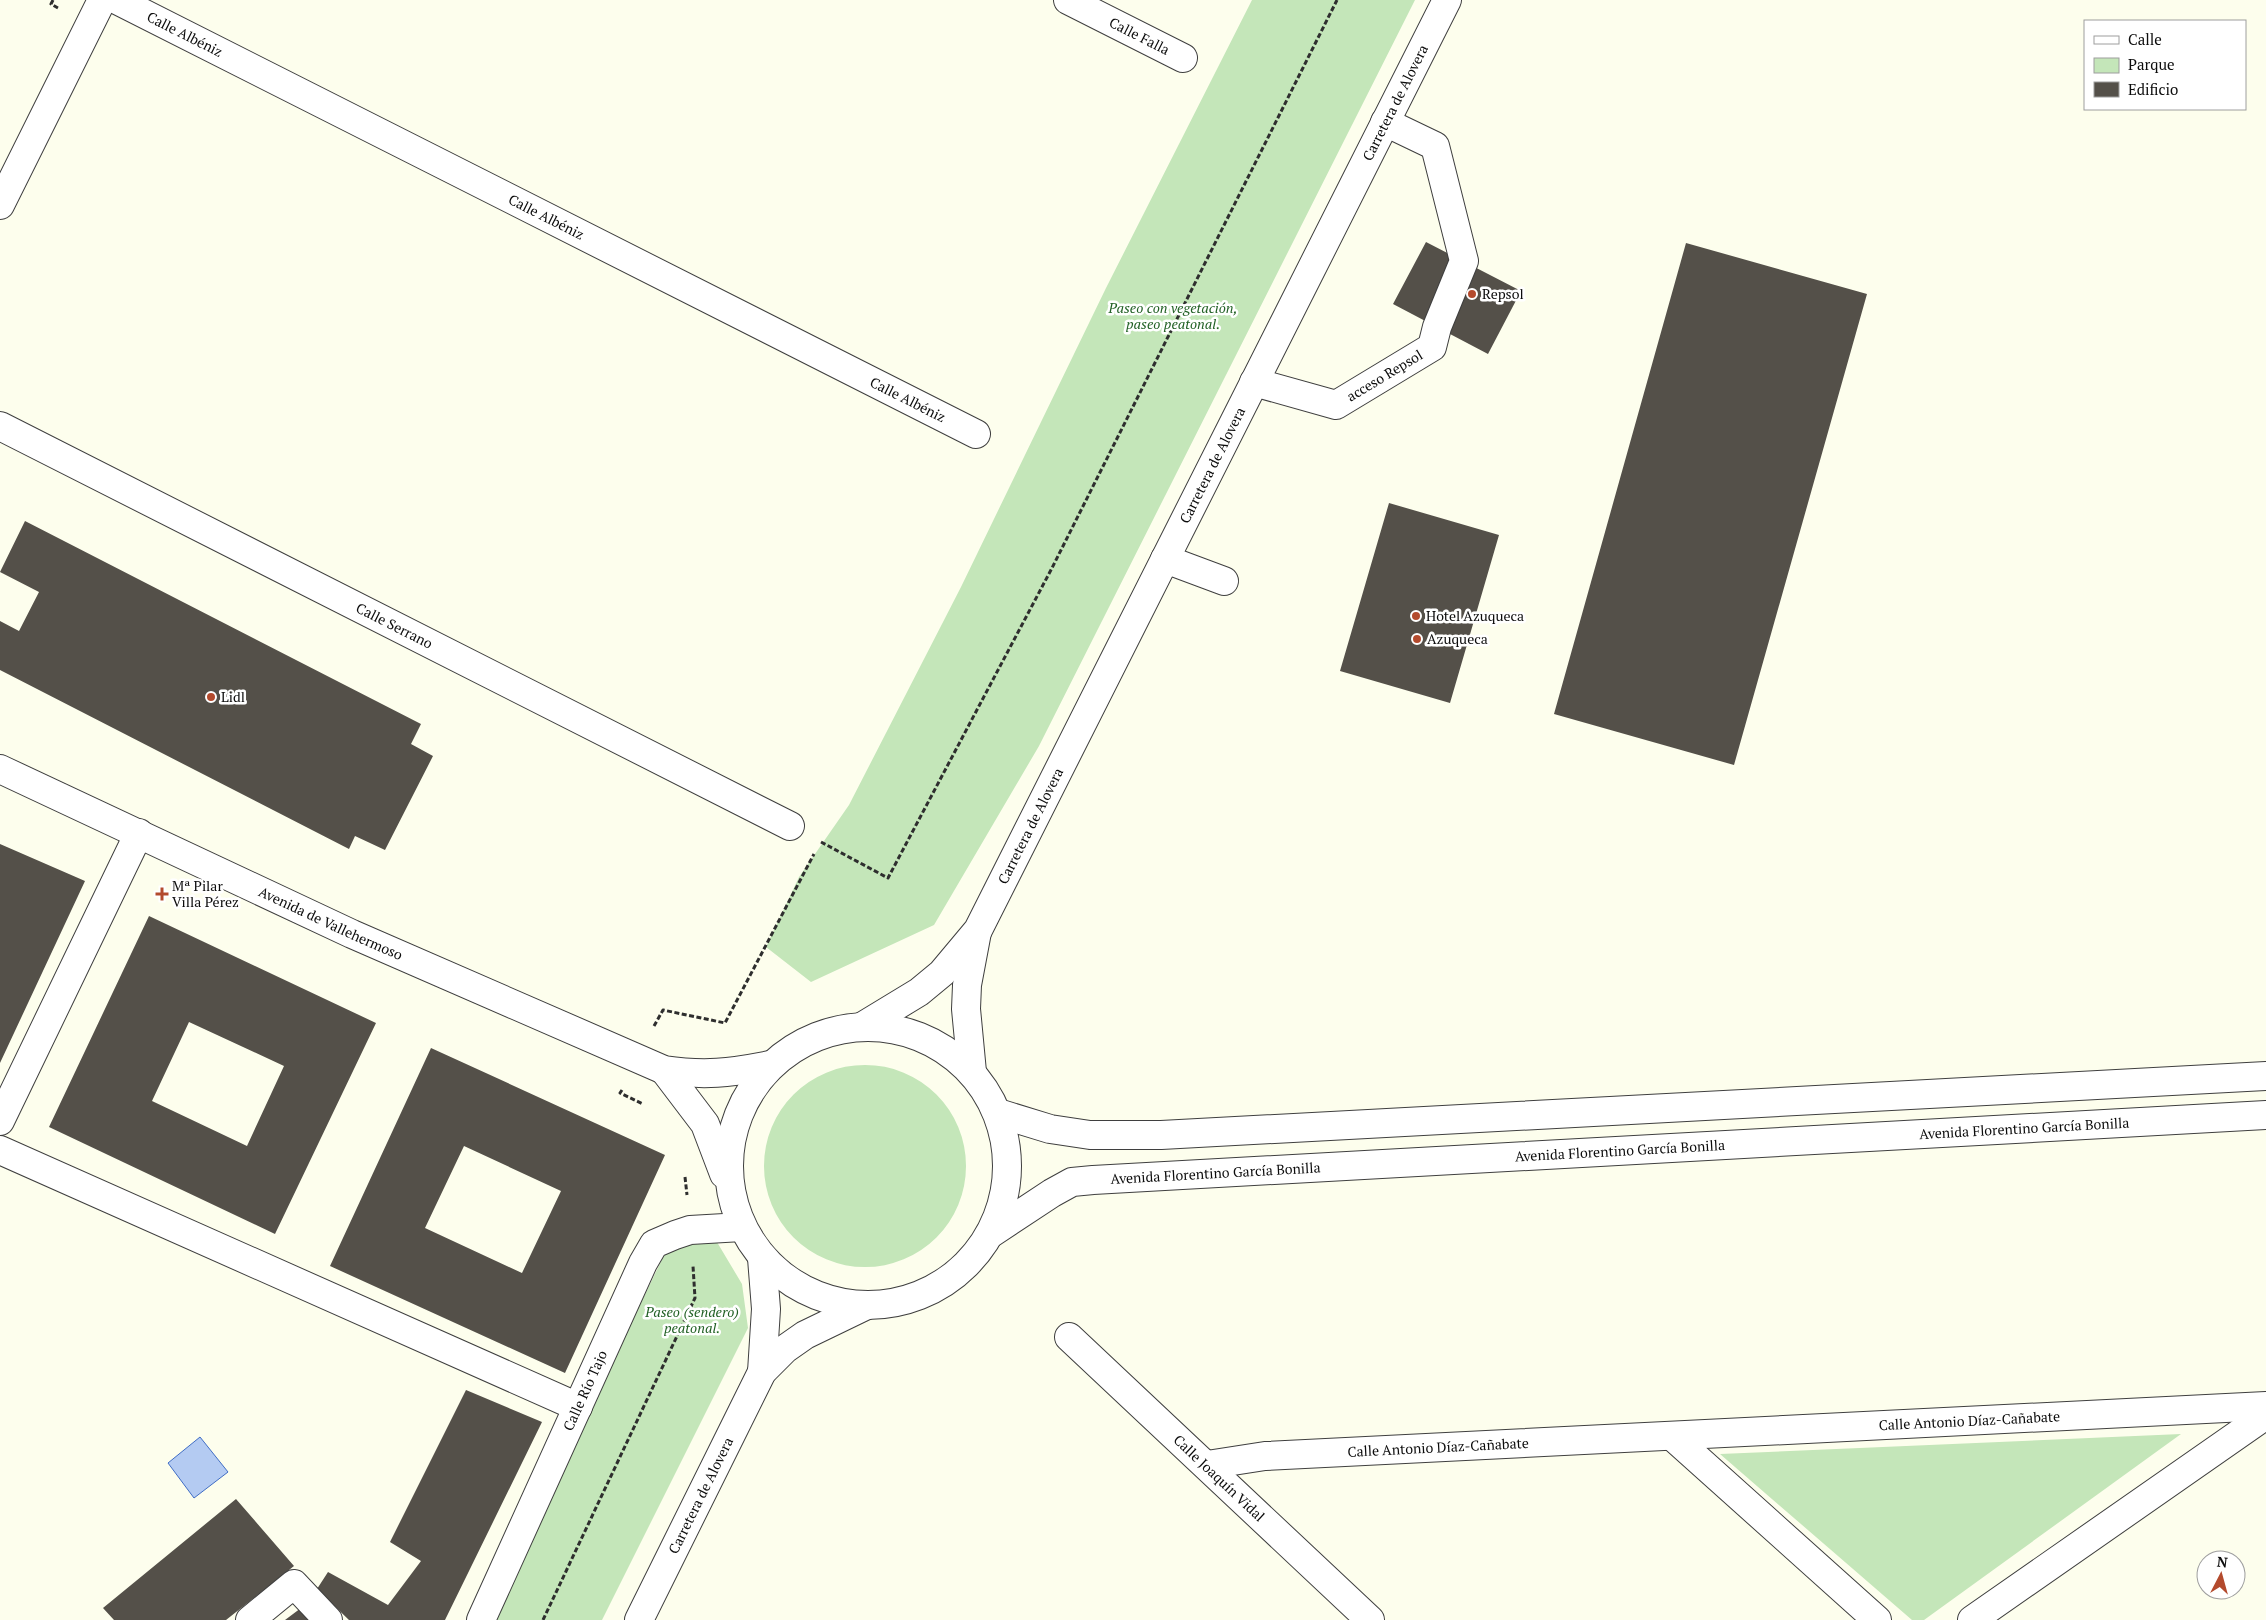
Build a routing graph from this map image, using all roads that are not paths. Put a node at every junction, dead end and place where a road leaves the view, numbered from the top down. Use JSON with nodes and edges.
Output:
{"nodes":[{"id":1,"x":102,"y":0,"type":"edge"},
{"id":2,"x":117,"y":0,"type":"edge"},
{"id":3,"x":1068,"y":0,"type":"edge"},
{"id":4,"x":1446,"y":0,"type":"edge"},
{"id":5,"x":1183,"y":58,"type":"dead end"},
{"id":6,"x":1385,"y":122,"type":"junction"},
{"id":7,"x":0,"y":205,"type":"edge"},
{"id":8,"x":1254,"y":382,"type":"junction"},
{"id":9,"x":0,"y":426,"type":"edge"},
{"id":10,"x":976,"y":434,"type":"dead end"},
{"id":11,"x":1165,"y":559,"type":"junction"},
{"id":12,"x":1224,"y":581,"type":"dead end"},
{"id":13,"x":0,"y":769,"type":"edge"},
{"id":14,"x":790,"y":826,"type":"dead end"},
{"id":15,"x":139,"y":833,"type":"junction"},
{"id":16,"x":978,"y":930,"type":"junction"},
{"id":17,"x":863,"y":1026,"type":"junction"},
{"id":18,"x":770,"y":1065,"type":"junction"},
{"id":19,"x":664,"y":1070,"type":"junction"},
{"id":20,"x":972,"y":1072,"type":"junction"},
{"id":21,"x":2266,"y":1076,"type":"edge"},
{"id":22,"x":998,"y":1113,"type":"junction"},
{"id":23,"x":2266,"y":1115,"type":"edge"},
{"id":24,"x":0,"y":1121,"type":"edge"},
{"id":25,"x":0,"y":1150,"type":"edge"},
{"id":26,"x":730,"y":1190,"type":"junction"},
{"id":27,"x":742,"y":1227,"type":"junction"},
{"id":28,"x":990,"y":1234,"type":"junction"},
{"id":29,"x":762,"y":1258,"type":"junction"},
{"id":30,"x":865,"y":1306,"type":"junction"},
{"id":31,"x":1069,"y":1337,"type":"dead end"},
{"id":32,"x":762,"y":1372,"type":"junction"},
{"id":33,"x":2266,"y":1406,"type":"edge"},
{"id":34,"x":578,"y":1407,"type":"junction"},
{"id":35,"x":2266,"y":1415,"type":"edge"},
{"id":36,"x":1672,"y":1436,"type":"junction"},
{"id":37,"x":1207,"y":1465,"type":"junction"},
{"id":38,"x":250,"y":1620,"type":"edge"},
{"id":39,"x":328,"y":1620,"type":"edge"},
{"id":40,"x":482,"y":1620,"type":"edge"},
{"id":41,"x":639,"y":1620,"type":"edge"},
{"id":42,"x":1370,"y":1620,"type":"edge"},
{"id":43,"x":1877,"y":1620,"type":"edge"},
{"id":44,"x":1972,"y":1620,"type":"edge"}],
"edges":[{"from":1,"to":7,"type":"street"},
{"from":2,"to":10,"type":"street","name":"Calle Albéniz"},
{"from":3,"to":5,"type":"street","name":"Calle Falla"},
{"from":4,"to":6,"type":"street","name":"Carretera de Alovera"},
{"from":6,"to":8,"type":"street","name":"Carretera de Alovera"},
{"from":6,"to":8,"type":"street","name":"acceso Repsol"},
{"from":8,"to":11,"type":"street","name":"Carretera de Alovera"},
{"from":9,"to":14,"type":"street","name":"Calle Serrano"},
{"from":11,"to":12,"type":"street"},
{"from":11,"to":16,"type":"street","name":"Carretera de Alovera"},
{"from":13,"to":15,"type":"street","name":"Avenida de Vallehermoso"},
{"from":15,"to":19,"type":"street","name":"Avenida de Vallehermoso"},
{"from":15,"to":24,"type":"street"},
{"from":16,"to":17,"type":"street","name":"Carretera de Alovera"},
{"from":16,"to":20,"type":"street","name":"Carretera de Alovera"},
{"from":17,"to":18,"type":"street"},
{"from":17,"to":20,"type":"street"},
{"from":18,"to":19,"type":"street","name":"Avenida de Vallehermoso"},
{"from":18,"to":26,"type":"street"},
{"from":19,"to":26,"type":"street","name":"Avenida de Vallehermoso"},
{"from":20,"to":22,"type":"street"},
{"from":21,"to":22,"type":"street"},
{"from":22,"to":28,"type":"street"},
{"from":23,"to":28,"type":"street","name":"Avenida Florentino García Bonilla"},
{"from":25,"to":34,"type":"street"},
{"from":26,"to":27,"type":"street"},
{"from":27,"to":29,"type":"street"},
{"from":27,"to":34,"type":"street","name":"Calle Río Tajo"},
{"from":28,"to":30,"type":"street"},
{"from":29,"to":30,"type":"street"},
{"from":29,"to":32,"type":"street","name":"Carretera de Alovera"},
{"from":30,"to":32,"type":"street","name":"Carretera de Alovera"},
{"from":31,"to":37,"type":"street","name":"Calle Joaquín Vidal"},
{"from":32,"to":41,"type":"street","name":"Carretera de Alovera"},
{"from":33,"to":36,"type":"street","name":"Calle Antonio Díaz-Cañabate"},
{"from":34,"to":40,"type":"street","name":"Calle Río Tajo"},
{"from":35,"to":44,"type":"street"},
{"from":36,"to":37,"type":"street","name":"Calle Antonio Díaz-Cañabate"},
{"from":36,"to":43,"type":"street"},
{"from":37,"to":42,"type":"street","name":"Calle Joaquín Vidal"},
{"from":38,"to":39,"type":"street"}]}
